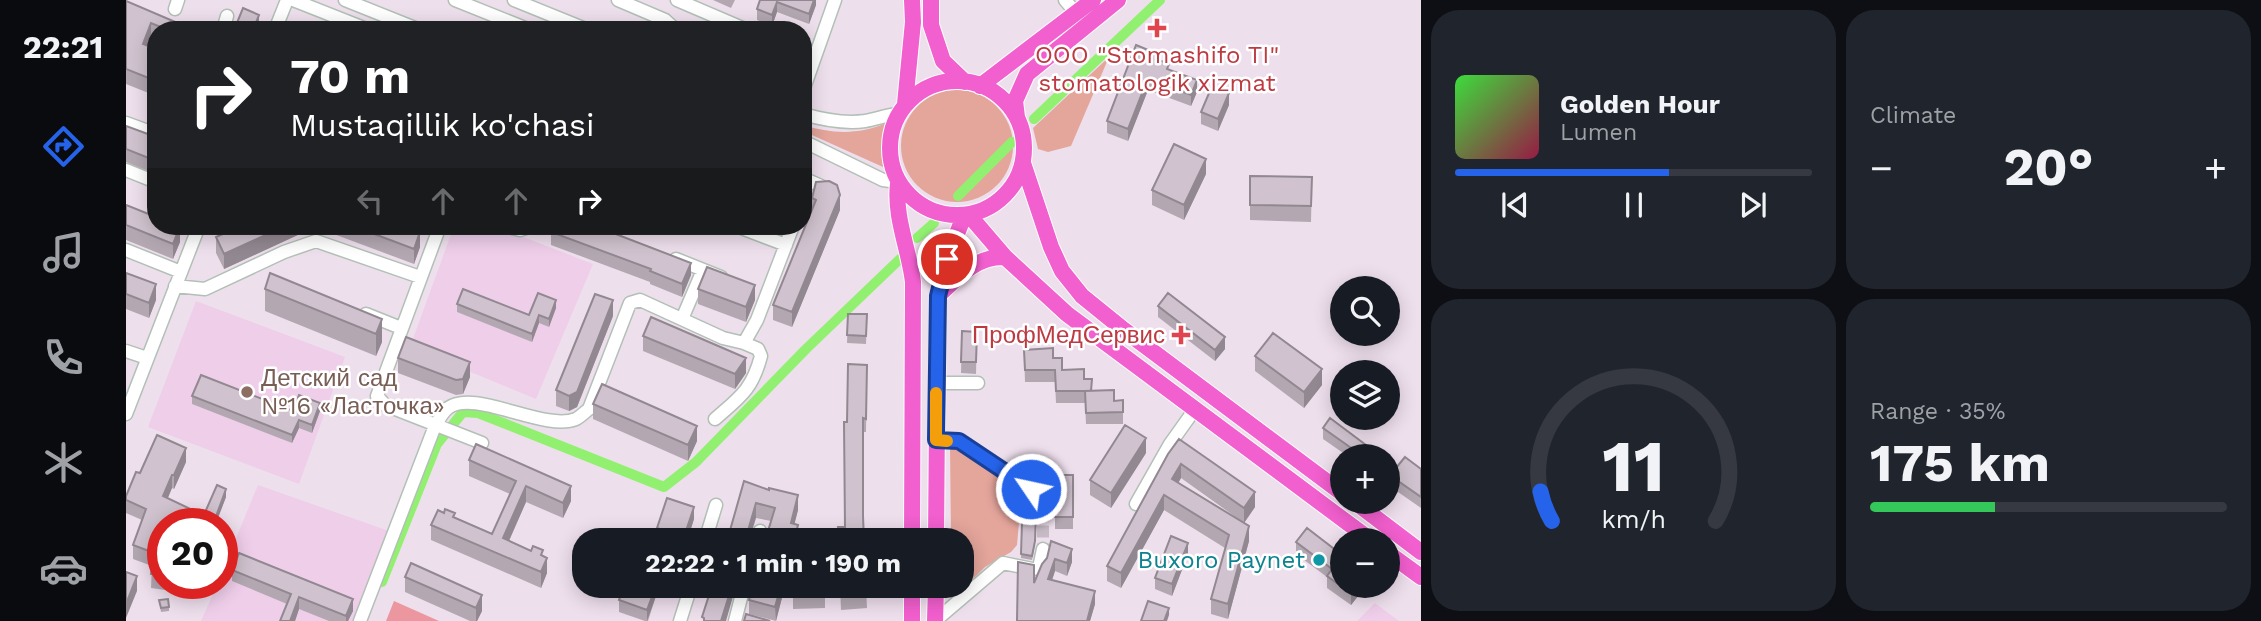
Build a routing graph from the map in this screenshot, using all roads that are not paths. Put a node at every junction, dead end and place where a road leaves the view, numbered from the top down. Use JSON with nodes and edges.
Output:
{"nodes":[{"id":1,"x":287,"y":0,"type":"edge"},
{"id":2,"x":293,"y":0,"type":"edge"},
{"id":3,"x":345,"y":0,"type":"edge"},
{"id":4,"x":454,"y":0,"type":"edge"},
{"id":5,"x":514,"y":0,"type":"edge"},
{"id":6,"x":618,"y":0,"type":"edge"},
{"id":7,"x":677,"y":0,"type":"edge"},
{"id":8,"x":835,"y":0,"type":"edge"},
{"id":9,"x":912,"y":0,"type":"edge"},
{"id":10,"x":930,"y":0,"type":"edge"},
{"id":11,"x":1065,"y":0,"type":"edge"},
{"id":12,"x":1093,"y":0,"type":"edge"},
{"id":13,"x":1118,"y":0,"type":"edge"},
{"id":14,"x":1076,"y":13,"type":"junction"},
{"id":15,"x":227,"y":16,"type":"dead end"},
{"id":16,"x":226,"y":21,"type":"edge"},
{"id":17,"x":279,"y":21,"type":"edge"},
{"id":18,"x":346,"y":21,"type":"edge"},
{"id":19,"x":398,"y":21,"type":"edge"},
{"id":20,"x":507,"y":21,"type":"edge"},
{"id":21,"x":566,"y":21,"type":"edge"},
{"id":22,"x":666,"y":21,"type":"edge"},
{"id":23,"x":726,"y":21,"type":"edge"},
{"id":24,"x":812,"y":50,"type":"edge"},
{"id":25,"x":973,"y":84,"type":"junction"},
{"id":26,"x":902,"y":109,"type":"junction"},
{"id":27,"x":812,"y":117,"type":"edge"},
{"id":28,"x":1017,"y":119,"type":"junction"},
{"id":29,"x":126,"y":123,"type":"edge"},
{"id":30,"x":147,"y":131,"type":"edge"},
{"id":31,"x":812,"y":145,"type":"edge"},
{"id":32,"x":1023,"y":163,"type":"junction"},
{"id":33,"x":126,"y":170,"type":"edge"},
{"id":34,"x":147,"y":178,"type":"edge"},
{"id":35,"x":812,"y":182,"type":"edge"},
{"id":36,"x":897,"y":183,"type":"junction"},
{"id":37,"x":821,"y":186,"type":"edge"},
{"id":38,"x":967,"y":216,"type":"junction"},
{"id":39,"x":195,"y":235,"type":"edge"},
{"id":40,"x":436,"y":235,"type":"edge"},
{"id":41,"x":761,"y":235,"type":"edge"},
{"id":42,"x":790,"y":235,"type":"edge"},
{"id":43,"x":786,"y":244,"type":"junction"},
{"id":44,"x":126,"y":250,"type":"edge"},
{"id":45,"x":665,"y":255,"type":"edge"},
{"id":46,"x":1005,"y":257,"type":"junction"},
{"id":47,"x":703,"y":270,"type":"junction"},
{"id":48,"x":181,"y":272,"type":"junction"},
{"id":49,"x":420,"y":277,"type":"junction"},
{"id":50,"x":728,"y":280,"type":"edge"},
{"id":51,"x":175,"y":286,"type":"junction"},
{"id":52,"x":754,"y":290,"type":"edge"},
{"id":53,"x":767,"y":295,"type":"junction"},
{"id":54,"x":938,"y":296,"type":"junction"},
{"id":55,"x":351,"y":308,"type":"edge"},
{"id":56,"x":682,"y":319,"type":"junction"},
{"id":57,"x":401,"y":328,"type":"junction"},
{"id":58,"x":744,"y":343,"type":"junction"},
{"id":59,"x":126,"y":351,"type":"edge"},
{"id":60,"x":147,"y":358,"type":"junction"},
{"id":61,"x":936,"y":383,"type":"junction"},
{"id":62,"x":978,"y":383,"type":"dead end"},
{"id":63,"x":1208,"y":393,"type":"junction"},
{"id":64,"x":1195,"y":409,"type":"junction"},
{"id":65,"x":126,"y":414,"type":"edge"},
{"id":66,"x":715,"y":419,"type":"dead end"},
{"id":67,"x":446,"y":428,"type":"junction"},
{"id":68,"x":936,"y":440,"type":"junction"},
{"id":69,"x":482,"y":443,"type":"edge"},
{"id":70,"x":1330,"y":484,"type":"edge"},
{"id":71,"x":716,"y":505,"type":"dead end"},
{"id":72,"x":1136,"y":505,"type":"dead end"},
{"id":73,"x":1039,"y":508,"type":"tunnel mouth"},
{"id":74,"x":1371,"y":514,"type":"edge"},
{"id":75,"x":709,"y":528,"type":"edge"},
{"id":76,"x":912,"y":528,"type":"edge"},
{"id":77,"x":936,"y":528,"type":"edge"},
{"id":78,"x":1355,"y":528,"type":"edge"},
{"id":79,"x":1043,"y":549,"type":"dead end"},
{"id":80,"x":1421,"y":552,"type":"edge"},
{"id":81,"x":1400,"y":562,"type":"edge"},
{"id":82,"x":1421,"y":577,"type":"edge"},
{"id":83,"x":687,"y":598,"type":"edge"},
{"id":84,"x":741,"y":598,"type":"edge"},
{"id":85,"x":912,"y":598,"type":"edge"},
{"id":86,"x":936,"y":598,"type":"edge"},
{"id":87,"x":359,"y":621,"type":"edge"},
{"id":88,"x":680,"y":621,"type":"edge"},
{"id":89,"x":736,"y":621,"type":"edge"},
{"id":90,"x":911,"y":621,"type":"edge"},
{"id":91,"x":935,"y":621,"type":"edge"}],
"edges":[{"from":1,"to":17,"type":"street"},
{"from":2,"to":18,"type":"street"},
{"from":3,"to":19,"type":"street"},
{"from":4,"to":20,"type":"street"},
{"from":5,"to":21,"type":"street"},
{"from":6,"to":22,"type":"street"},
{"from":7,"to":23,"type":"street"},
{"from":8,"to":24,"type":"street"},
{"from":9,"to":26,"type":"main road"},
{"from":10,"to":25,"type":"main road"},
{"from":11,"to":14,"type":"street"},
{"from":12,"to":14,"type":"main road"},
{"from":13,"to":28,"type":"main road"},
{"from":14,"to":25,"type":"main road"},
{"from":15,"to":16,"type":"street"},
{"from":25,"to":26,"type":"main road"},
{"from":25,"to":28,"type":"main road"},
{"from":26,"to":27,"type":"street"},
{"from":26,"to":36,"type":"main road"},
{"from":28,"to":32,"type":"main road"},
{"from":29,"to":30,"type":"street"},
{"from":31,"to":36,"type":"street"},
{"from":32,"to":38,"type":"main road"},
{"from":32,"to":63,"type":"main road"},
{"from":33,"to":34,"type":"street"},
{"from":35,"to":37,"type":"street"},
{"from":36,"to":38,"type":"main road"},
{"from":36,"to":76,"type":"main road"},
{"from":38,"to":46,"type":"main road"},
{"from":38,"to":54,"type":"main road"},
{"from":39,"to":48,"type":"street"},
{"from":40,"to":49,"type":"street"},
{"from":41,"to":43,"type":"street"},
{"from":42,"to":43,"type":"street"},
{"from":43,"to":53,"type":"street"},
{"from":44,"to":48,"type":"street"},
{"from":45,"to":47,"type":"street"},
{"from":46,"to":54,"type":"main road"},
{"from":46,"to":64,"type":"main road"},
{"from":47,"to":50,"type":"street"},
{"from":47,"to":56,"type":"street"},
{"from":48,"to":51,"type":"street"},
{"from":49,"to":51,"type":"street"},
{"from":49,"to":57,"type":"street"},
{"from":51,"to":60,"type":"street"},
{"from":52,"to":53,"type":"street"},
{"from":53,"to":58,"type":"street"},
{"from":54,"to":61,"type":"main road"},
{"from":55,"to":57,"type":"street"},
{"from":56,"to":58,"type":"street"},
{"from":56,"to":67,"type":"street"},
{"from":57,"to":67,"type":"street"},
{"from":58,"to":66,"type":"street"},
{"from":59,"to":60,"type":"street"},
{"from":60,"to":65,"type":"street"},
{"from":61,"to":62,"type":"street"},
{"from":61,"to":68,"type":"main road"},
{"from":63,"to":64,"type":"main road"},
{"from":63,"to":70,"type":"main road"},
{"from":64,"to":72,"type":"street"},
{"from":64,"to":78,"type":"main road"},
{"from":67,"to":69,"type":"street"},
{"from":67,"to":87,"type":"street"},
{"from":68,"to":73,"type":"street"},
{"from":68,"to":77,"type":"main road"},
{"from":71,"to":75,"type":"street"},
{"from":74,"to":80,"type":"main road"},
{"from":79,"to":91,"type":"street"},
{"from":81,"to":82,"type":"main road"},
{"from":83,"to":88,"type":"street"},
{"from":84,"to":89,"type":"street"},
{"from":85,"to":90,"type":"main road"},
{"from":86,"to":91,"type":"main road"}]}
